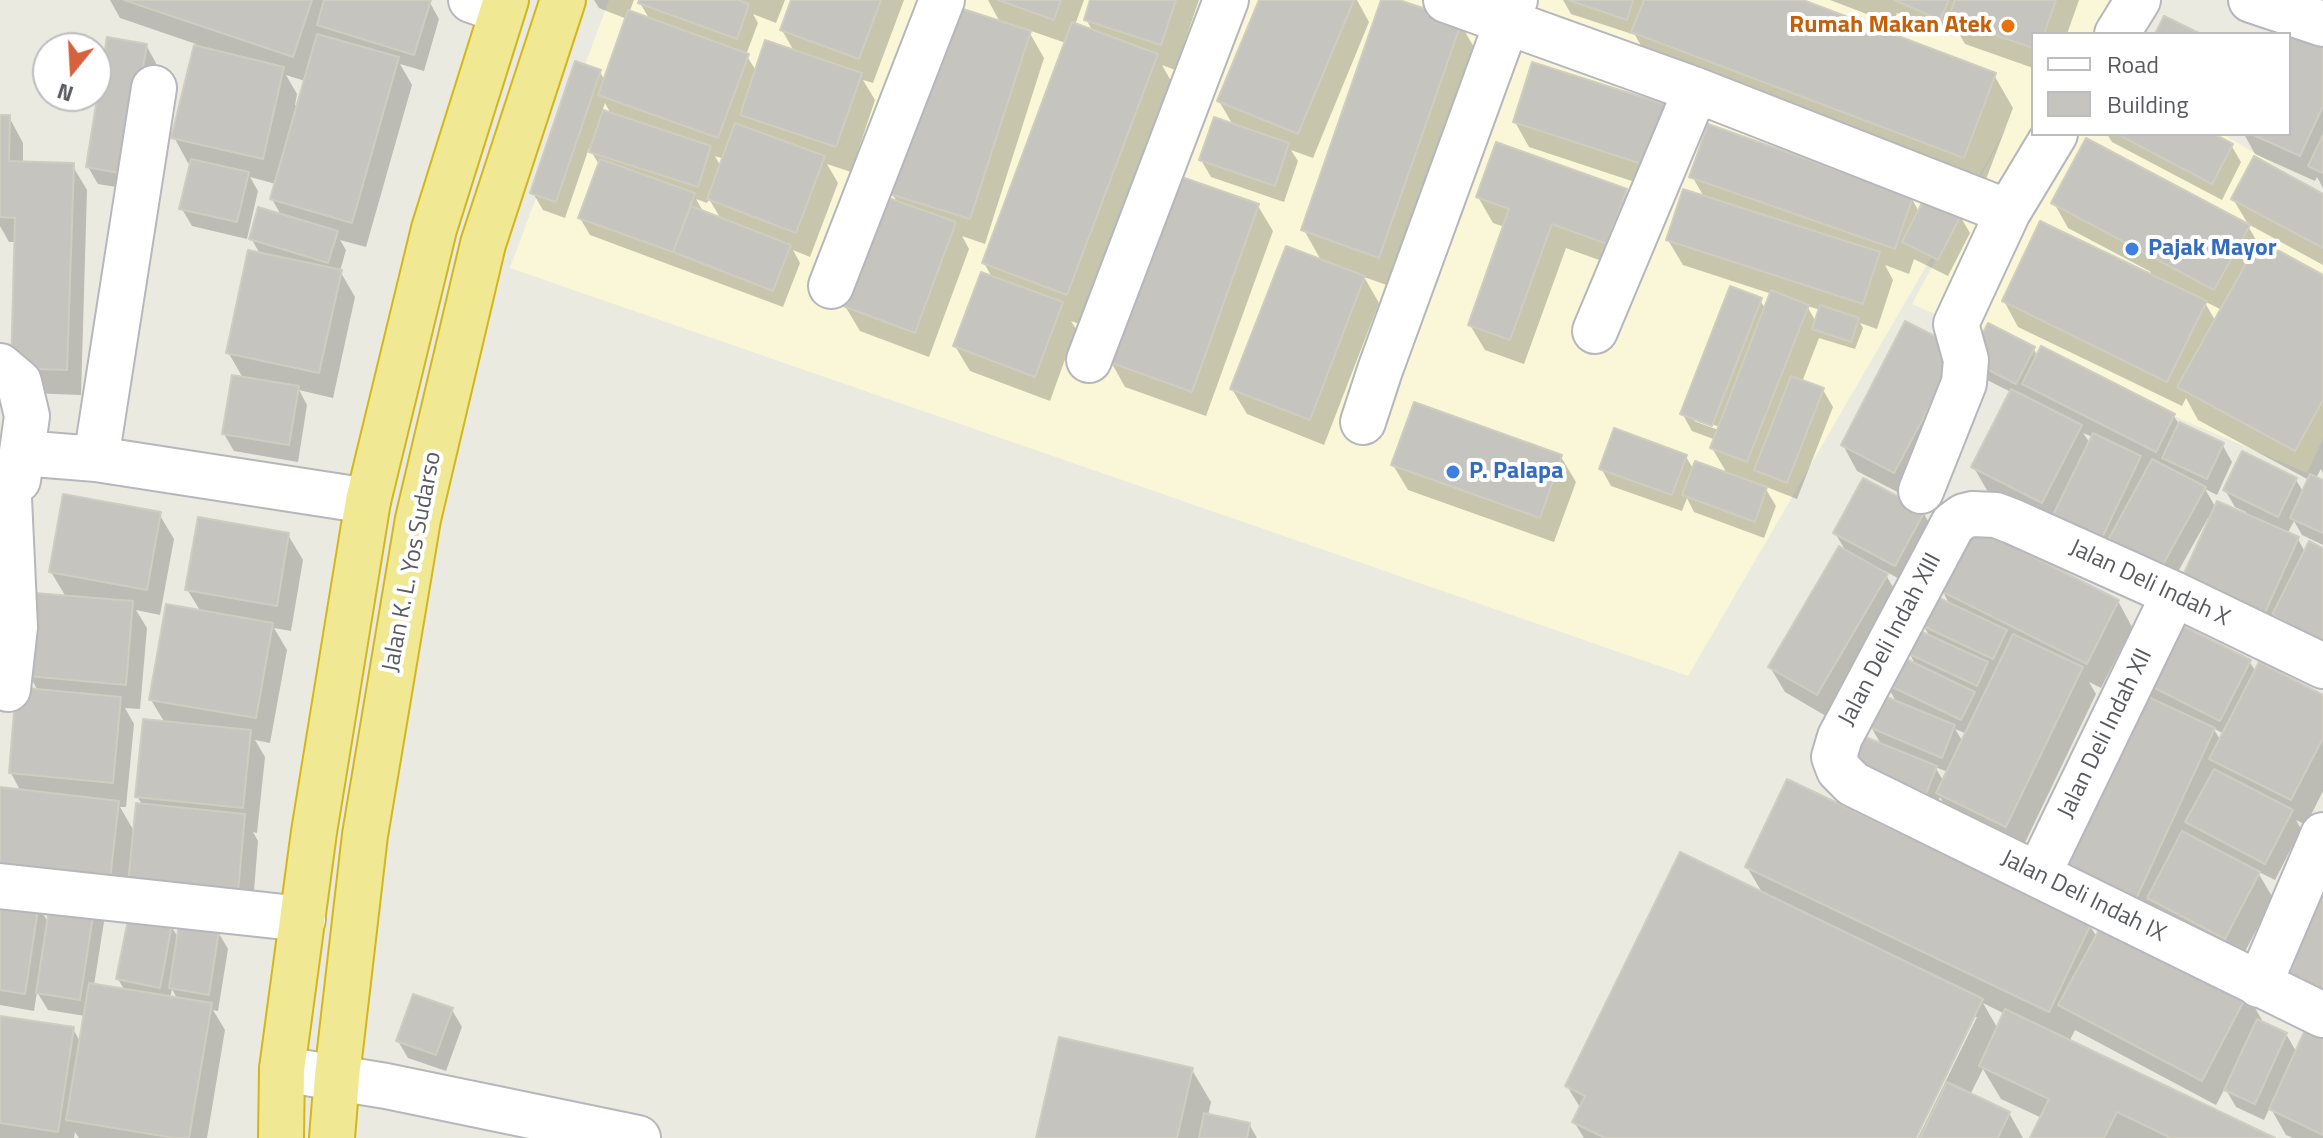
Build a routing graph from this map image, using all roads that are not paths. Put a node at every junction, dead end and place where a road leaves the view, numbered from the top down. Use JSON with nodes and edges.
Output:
{"nodes":[{"id":1,"x":563,"y":0,"type":"edge"},
{"id":2,"x":942,"y":0,"type":"edge"},
{"id":3,"x":1226,"y":0,"type":"edge"},
{"id":4,"x":1446,"y":0,"type":"edge"},
{"id":5,"x":2138,"y":0,"type":"edge"},
{"id":6,"x":2251,"y":0,"type":"edge"},
{"id":7,"x":493,"y":4,"type":"edge"},
{"id":8,"x":1511,"y":11,"type":"edge"},
{"id":9,"x":2323,"y":24,"type":"edge"},
{"id":10,"x":2118,"y":32,"type":"edge"},
{"id":11,"x":154,"y":88,"type":"dead end"},
{"id":12,"x":1696,"y":90,"type":"junction"},
{"id":13,"x":2054,"y":136,"type":"edge"},
{"id":14,"x":2008,"y":212,"type":"junction"},
{"id":15,"x":831,"y":286,"type":"dead end"},
{"id":16,"x":1595,"y":331,"type":"dead end"},
{"id":17,"x":1089,"y":360,"type":"dead end"},
{"id":18,"x":0,"y":366,"type":"edge"},
{"id":19,"x":1363,"y":422,"type":"dead end"},
{"id":20,"x":22,"y":453,"type":"junction"},
{"id":21,"x":96,"y":459,"type":"junction"},
{"id":22,"x":1921,"y":491,"type":"dead end"},
{"id":23,"x":368,"y":501,"type":"junction"},
{"id":24,"x":5,"y":506,"type":"edge"},
{"id":25,"x":1972,"y":514,"type":"joint"},
{"id":26,"x":2174,"y":594,"type":"junction"},
{"id":27,"x":2323,"y":666,"type":"edge"},
{"id":28,"x":8,"y":689,"type":"dead end"},
{"id":29,"x":1844,"y":777,"type":"joint"},
{"id":30,"x":2323,"y":835,"type":"edge"},
{"id":31,"x":2038,"y":875,"type":"junction"},
{"id":32,"x":0,"y":886,"type":"edge"},
{"id":33,"x":303,"y":919,"type":"junction"},
{"id":34,"x":2259,"y":985,"type":"junction"},
{"id":35,"x":2323,"y":1015,"type":"edge"},
{"id":36,"x":282,"y":1069,"type":"junction"},
{"id":37,"x":337,"y":1076,"type":"junction"},
{"id":38,"x":281,"y":1138,"type":"edge"},
{"id":39,"x":332,"y":1138,"type":"edge"},
{"id":40,"x":638,"y":1138,"type":"edge"}],
"edges":[{"from":1,"to":37,"type":"highway","name":"Jalan K. L. Yos Sudarso"},
{"from":2,"to":15,"type":"street"},
{"from":3,"to":17,"type":"street"},
{"from":4,"to":8,"type":"street"},
{"from":5,"to":10,"type":"street"},
{"from":6,"to":9,"type":"street"},
{"from":7,"to":23,"type":"highway"},
{"from":8,"to":12,"type":"street"},
{"from":8,"to":19,"type":"street"},
{"from":11,"to":21,"type":"street"},
{"from":12,"to":14,"type":"street"},
{"from":12,"to":16,"type":"street"},
{"from":13,"to":14,"type":"street"},
{"from":14,"to":22,"type":"street"},
{"from":18,"to":20,"type":"street"},
{"from":20,"to":21,"type":"street"},
{"from":20,"to":24,"type":"street"},
{"from":21,"to":23,"type":"street"},
{"from":23,"to":33,"type":"highway"},
{"from":24,"to":28,"type":"street"},
{"from":25,"to":26,"type":"street","name":"Jalan Deli Indah X"},
{"from":25,"to":29,"type":"street","name":"Jalan Deli Indah XIII"},
{"from":26,"to":27,"type":"street","name":"Jalan Deli Indah X"},
{"from":26,"to":31,"type":"street","name":"Jalan Deli Indah XII"},
{"from":29,"to":31,"type":"street","name":"Jalan Deli Indah IX"},
{"from":30,"to":34,"type":"street"},
{"from":31,"to":34,"type":"street","name":"Jalan Deli Indah IX"},
{"from":32,"to":33,"type":"street"},
{"from":33,"to":36,"type":"highway"},
{"from":34,"to":35,"type":"street","name":"Jalan Deli Indah IX"},
{"from":36,"to":37,"type":"street"},
{"from":36,"to":38,"type":"highway"},
{"from":37,"to":39,"type":"highway","name":"Jalan K. L. Yos Sudarso"},
{"from":37,"to":40,"type":"street"}]}
